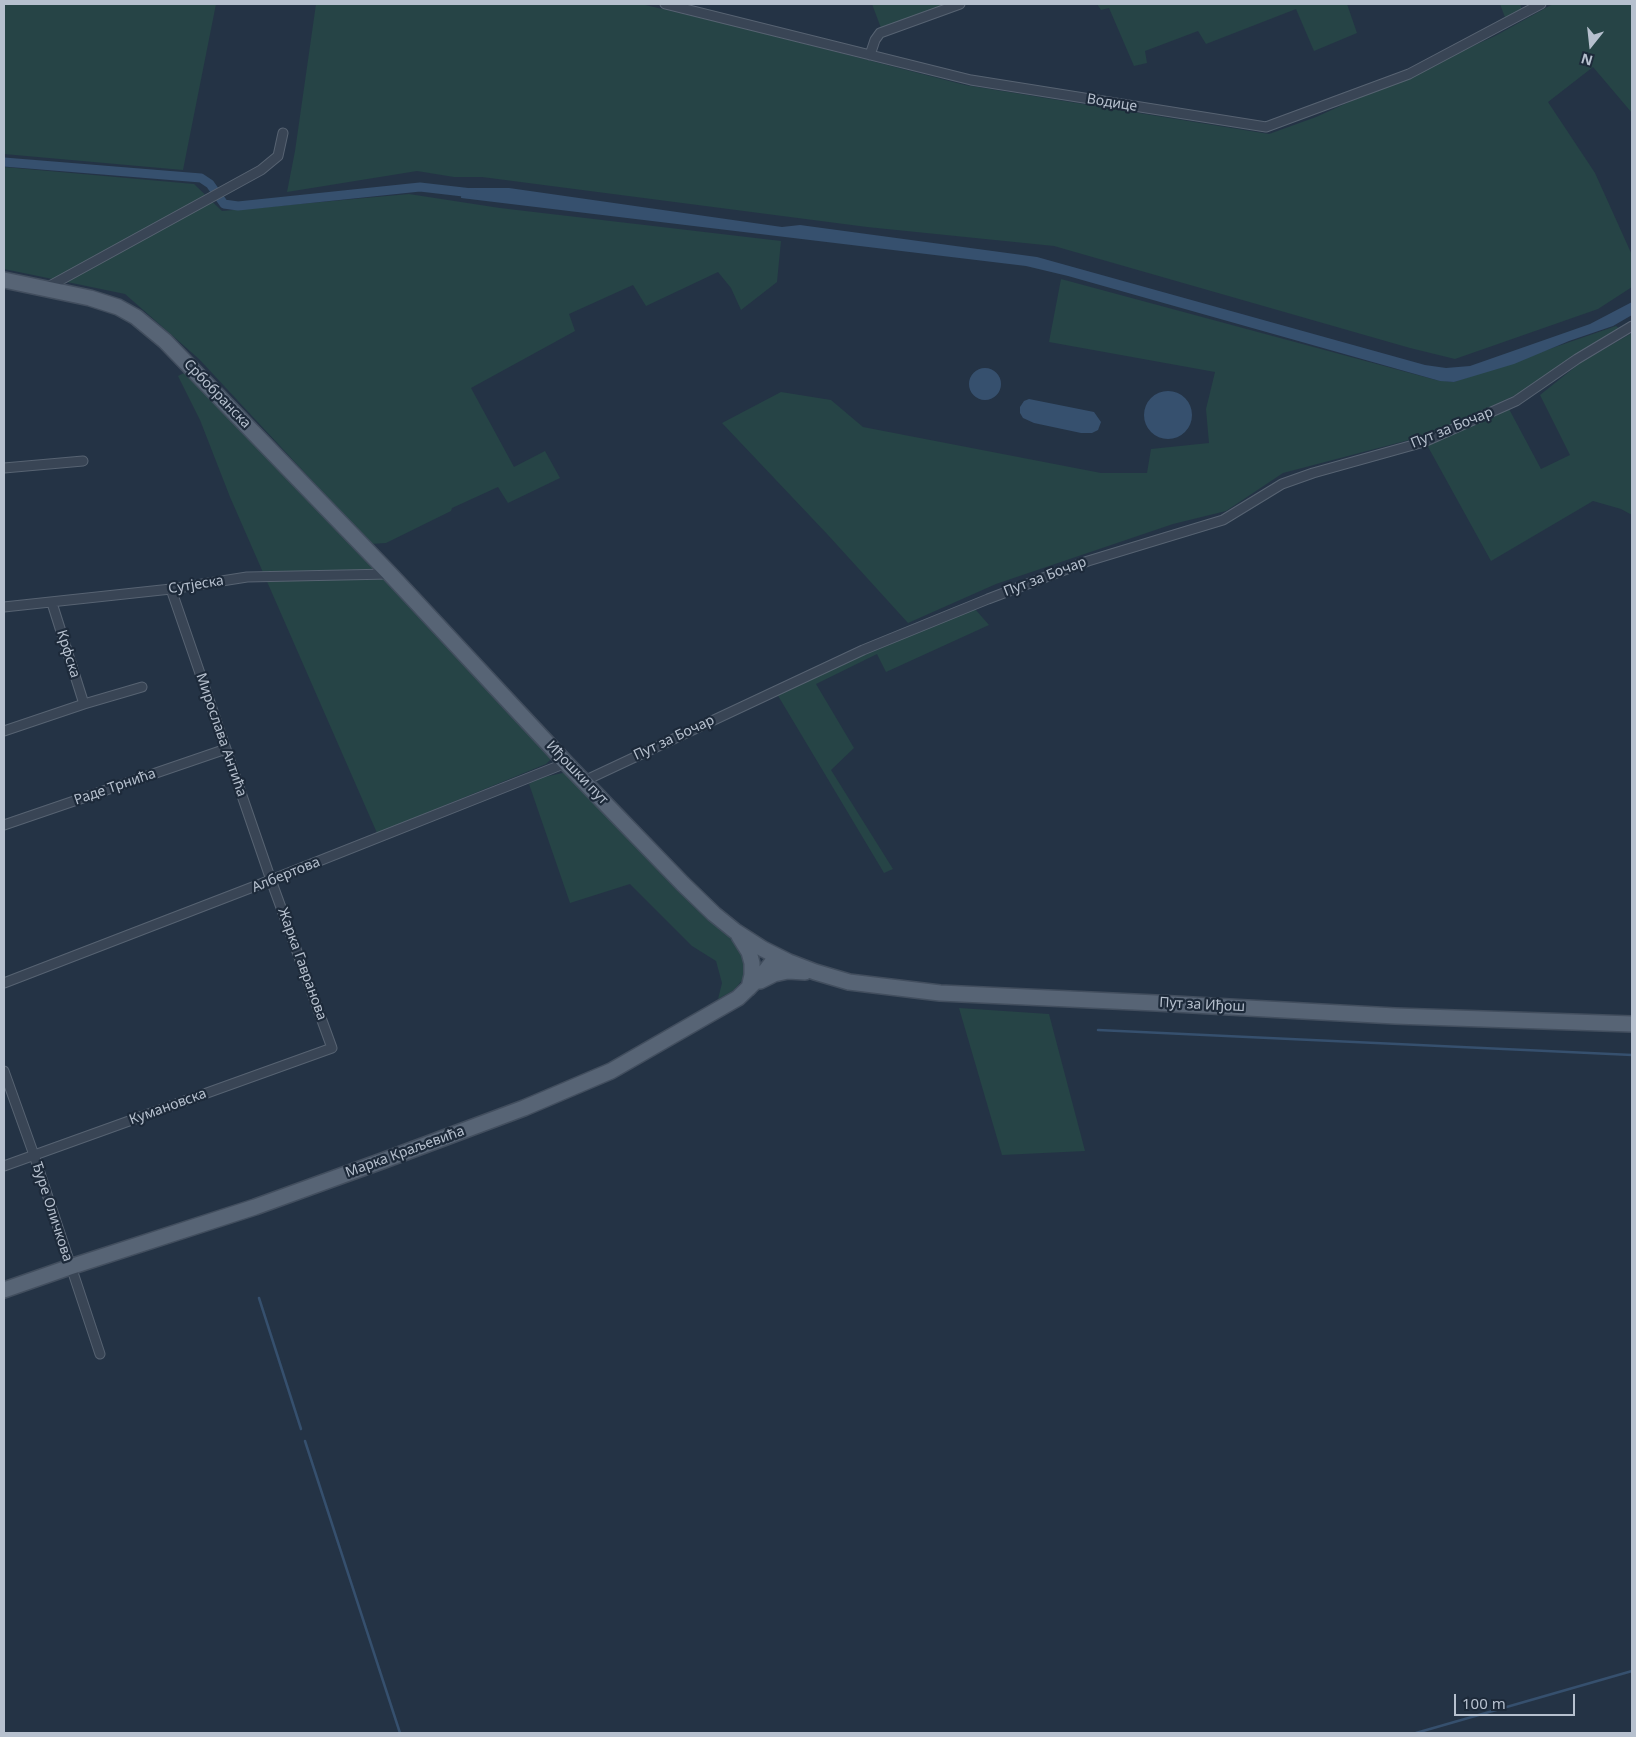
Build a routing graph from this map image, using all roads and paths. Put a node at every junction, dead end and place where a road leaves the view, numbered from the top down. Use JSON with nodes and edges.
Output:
{"nodes":[{"id":1,"x":665,"y":4,"type":"edge"},
{"id":2,"x":960,"y":4,"type":"edge"},
{"id":3,"x":1541,"y":4,"type":"edge"},
{"id":4,"x":870,"y":55,"type":"junction"},
{"id":5,"x":283,"y":133,"type":"dead end"},
{"id":6,"x":4,"y":280,"type":"edge"},
{"id":7,"x":45,"y":288,"type":"junction"},
{"id":8,"x":1632,"y":326,"type":"edge"},
{"id":9,"x":83,"y":461,"type":"dead end"},
{"id":10,"x":4,"y":468,"type":"edge"},
{"id":11,"x":390,"y":574,"type":"junction"},
{"id":12,"x":171,"y":590,"type":"junction"},
{"id":13,"x":52,"y":603,"type":"junction"},
{"id":14,"x":4,"y":607,"type":"edge"},
{"id":15,"x":142,"y":687,"type":"dead end"},
{"id":16,"x":84,"y":704,"type":"junction"},
{"id":17,"x":4,"y":731,"type":"edge"},
{"id":18,"x":226,"y":749,"type":"junction"},
{"id":19,"x":566,"y":763,"type":"junction"},
{"id":20,"x":584,"y":781,"type":"junction"},
{"id":21,"x":4,"y":825,"type":"edge"},
{"id":22,"x":272,"y":880,"type":"junction"},
{"id":23,"x":736,"y":931,"type":"junction"},
{"id":24,"x":777,"y":956,"type":"junction"},
{"id":25,"x":815,"y":972,"type":"junction"},
{"id":26,"x":4,"y":983,"type":"edge"},
{"id":27,"x":751,"y":986,"type":"junction"},
{"id":28,"x":1632,"y":1024,"type":"edge"},
{"id":29,"x":332,"y":1048,"type":"joint"},
{"id":30,"x":4,"y":1071,"type":"edge"},
{"id":31,"x":34,"y":1155,"type":"junction"},
{"id":32,"x":4,"y":1166,"type":"edge"},
{"id":33,"x":70,"y":1266,"type":"junction"},
{"id":34,"x":4,"y":1290,"type":"edge"},
{"id":35,"x":100,"y":1354,"type":"dead end"}],
"edges":[{"from":1,"to":4,"type":"street","name":"Водице"},
{"from":2,"to":4,"type":"street"},
{"from":3,"to":4,"type":"street","name":"Водице"},
{"from":5,"to":7,"type":"street"},
{"from":6,"to":7,"type":"main road","name":"Србобранска"},
{"from":7,"to":11,"type":"main road","name":"Србобранска"},
{"from":8,"to":20,"type":"street","name":"Пут за Бочар"},
{"from":9,"to":10,"type":"street"},
{"from":11,"to":12,"type":"street","name":"Сутјеска"},
{"from":11,"to":19,"type":"main road","name":"Иђошки пут"},
{"from":12,"to":13,"type":"street","name":"Сутјеска"},
{"from":12,"to":18,"type":"street","name":"Мирослава Антића"},
{"from":13,"to":14,"type":"street","name":"Сутјеска"},
{"from":13,"to":16,"type":"street","name":"Крфска"},
{"from":15,"to":16,"type":"street"},
{"from":16,"to":17,"type":"street"},
{"from":18,"to":21,"type":"street","name":"Раде Трнића"},
{"from":18,"to":22,"type":"street","name":"Мирослава Антића"},
{"from":19,"to":20,"type":"main road","name":"Иђошки пут"},
{"from":19,"to":22,"type":"street","name":"Албертова"},
{"from":20,"to":23,"type":"main road","name":"Иђошки пут"},
{"from":22,"to":26,"type":"street","name":"Албертова"},
{"from":22,"to":29,"type":"street","name":"Жарка Гавранова"},
{"from":23,"to":24,"type":"main road","name":"Иђошки пут"},
{"from":23,"to":27,"type":"main road"},
{"from":24,"to":25,"type":"main road","name":"Пут за Иђош"},
{"from":24,"to":27,"type":"main road","name":"Марка Краљевића"},
{"from":25,"to":27,"type":"main road"},
{"from":25,"to":28,"type":"main road","name":"Пут за Иђош"},
{"from":27,"to":33,"type":"main road","name":"Марка Краљевића"},
{"from":29,"to":31,"type":"street","name":"Кумановска"},
{"from":30,"to":31,"type":"street","name":"Ђуре Оличкова"},
{"from":31,"to":32,"type":"street","name":"Кумановска"},
{"from":31,"to":33,"type":"street","name":"Ђуре Оличкова"},
{"from":33,"to":34,"type":"main road","name":"Марка Краљевића"},
{"from":33,"to":35,"type":"street","name":"Ђуре Оличкова"}]}
